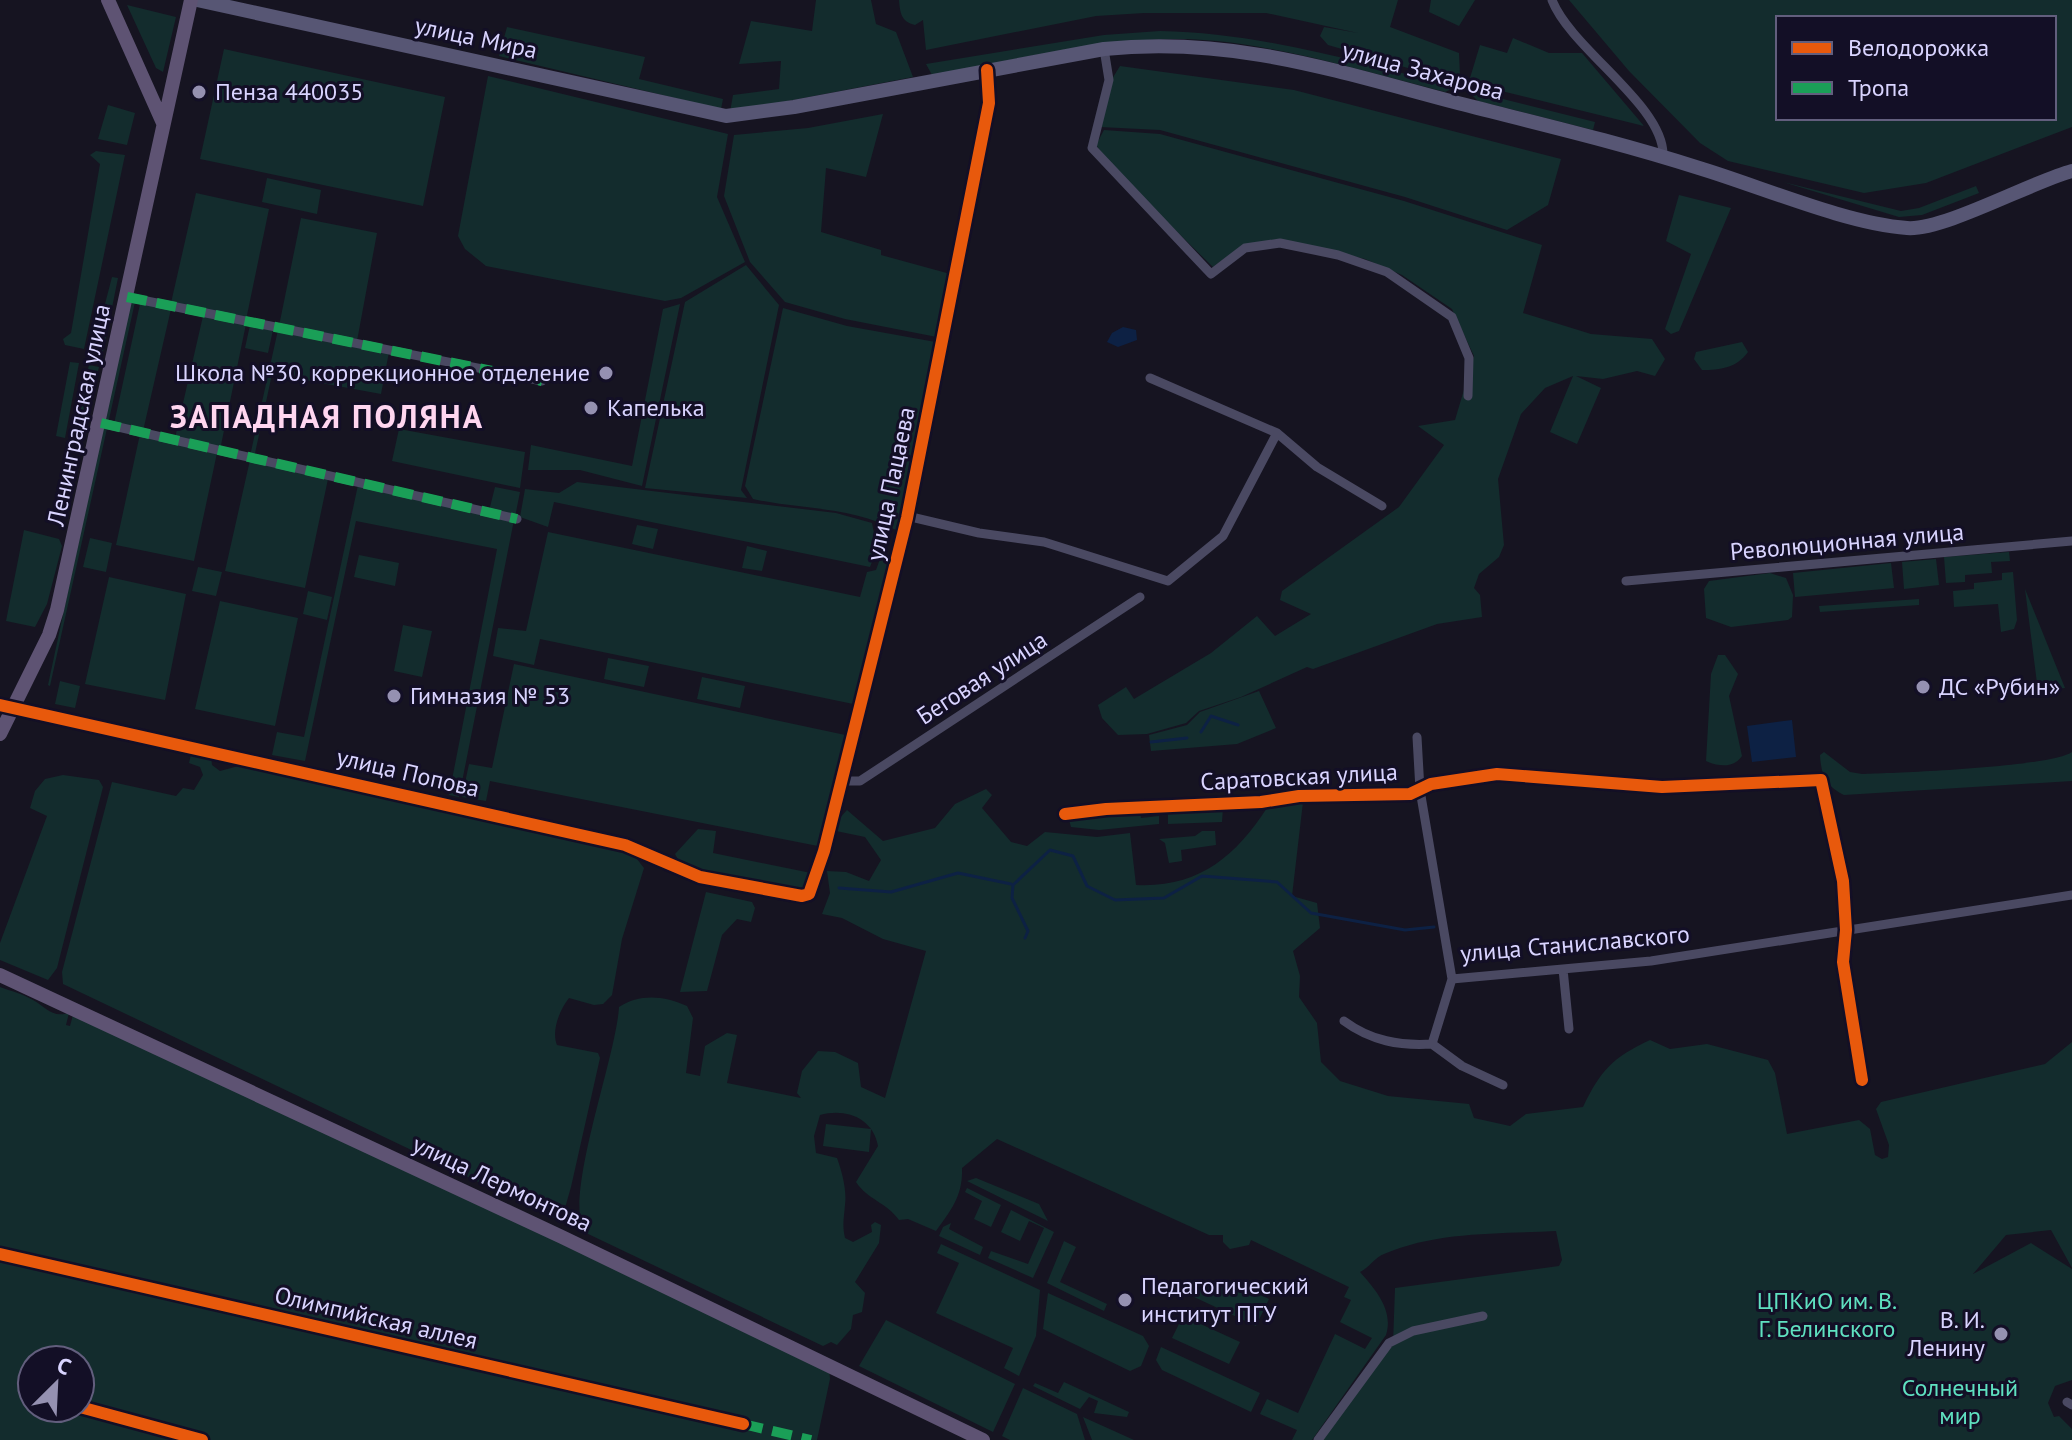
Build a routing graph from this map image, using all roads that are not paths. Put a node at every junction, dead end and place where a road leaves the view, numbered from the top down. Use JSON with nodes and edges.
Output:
{"nodes":[{"id":1,"x":108,"y":0,"type":"edge"},
{"id":2,"x":194,"y":0,"type":"edge"},
{"id":3,"x":1552,"y":0,"type":"edge"},
{"id":4,"x":1104,"y":49,"type":"junction"},
{"id":5,"x":987,"y":70,"type":"junction"},
{"id":6,"x":142,"y":77,"type":"junction"},
{"id":7,"x":173,"y":82,"type":"junction"},
{"id":8,"x":745,"y":115,"type":"joint"},
{"id":9,"x":163,"y":123,"type":"junction"},
{"id":10,"x":1663,"y":156,"type":"junction"},
{"id":11,"x":2072,"y":171,"type":"edge"},
{"id":12,"x":127,"y":297,"type":"junction"},
{"id":13,"x":1150,"y":378,"type":"dead end"},
{"id":14,"x":542,"y":381,"type":"dead end"},
{"id":15,"x":1468,"y":396,"type":"dead end"},
{"id":16,"x":101,"y":423,"type":"junction"},
{"id":17,"x":1277,"y":433,"type":"junction"},
{"id":18,"x":1382,"y":506,"type":"dead end"},
{"id":19,"x":907,"y":516,"type":"junction"},
{"id":20,"x":517,"y":519,"type":"dead end"},
{"id":21,"x":2072,"y":541,"type":"edge"},
{"id":22,"x":1626,"y":581,"type":"dead end"},
{"id":23,"x":1140,"y":597,"type":"dead end"},
{"id":24,"x":7,"y":706,"type":"edge"},
{"id":25,"x":0,"y":734,"type":"edge"},
{"id":26,"x":1417,"y":737,"type":"dead end"},
{"id":27,"x":843,"y":781,"type":"junction"},
{"id":28,"x":1420,"y":790,"type":"junction"},
{"id":29,"x":1065,"y":814,"type":"dead end"},
{"id":30,"x":2072,"y":895,"type":"edge"},
{"id":31,"x":802,"y":896,"type":"joint"},
{"id":32,"x":1846,"y":930,"type":"junction"},
{"id":33,"x":1563,"y":969,"type":"junction"},
{"id":34,"x":0,"y":975,"type":"edge"},
{"id":35,"x":1452,"y":979,"type":"junction"},
{"id":36,"x":1344,"y":1021,"type":"dead end"},
{"id":37,"x":1569,"y":1029,"type":"dead end"},
{"id":38,"x":1432,"y":1044,"type":"junction"},
{"id":39,"x":1862,"y":1080,"type":"dead end"},
{"id":40,"x":1503,"y":1085,"type":"dead end"},
{"id":41,"x":1483,"y":1316,"type":"dead end"},
{"id":42,"x":983,"y":1440,"type":"edge"},
{"id":43,"x":1318,"y":1440,"type":"edge"}],
"edges":[{"from":1,"to":6,"type":"main road"},
{"from":2,"to":7,"type":"main road","name":"Ленинградская улица"},
{"from":2,"to":8,"type":"main road","name":"улица Мира"},
{"from":3,"to":10,"type":"street"},
{"from":4,"to":5,"type":"main road","name":"улица Захарова"},
{"from":4,"to":10,"type":"main road","name":"улица Захарова"},
{"from":4,"to":15,"type":"street"},
{"from":5,"to":8,"type":"main road","name":"улица Захарова"},
{"from":5,"to":19,"type":"street","name":"улица Пацаева"},
{"from":6,"to":7,"type":"main road"},
{"from":6,"to":9,"type":"main road"},
{"from":7,"to":9,"type":"main road","name":"Ленинградская улица"},
{"from":9,"to":12,"type":"main road","name":"Ленинградская улица"},
{"from":10,"to":11,"type":"main road","name":"улица Захарова"},
{"from":12,"to":14,"type":"street"},
{"from":12,"to":16,"type":"main road","name":"Ленинградская улица"},
{"from":13,"to":17,"type":"street"},
{"from":16,"to":20,"type":"street"},
{"from":16,"to":24,"type":"main road","name":"Ленинградская улица"},
{"from":17,"to":18,"type":"street"},
{"from":17,"to":19,"type":"street"},
{"from":19,"to":27,"type":"street","name":"улица Пацаева"},
{"from":21,"to":22,"type":"street","name":"Революционная улица"},
{"from":23,"to":27,"type":"street","name":"Беговая улица"},
{"from":24,"to":25,"type":"main road"},
{"from":24,"to":31,"type":"street","name":"улица Попова"},
{"from":26,"to":28,"type":"street","name":"улица Станиславского"},
{"from":27,"to":31,"type":"street","name":"улица Пацаева"},
{"from":28,"to":29,"type":"street","name":"Саратовская улица"},
{"from":28,"to":32,"type":"street","name":"Саратовская улица"},
{"from":28,"to":35,"type":"street","name":"улица Станиславского"},
{"from":30,"to":32,"type":"street","name":"улица Станиславского"},
{"from":32,"to":33,"type":"street","name":"улица Станиславского"},
{"from":32,"to":39,"type":"street"},
{"from":33,"to":35,"type":"street","name":"улица Станиславского"},
{"from":33,"to":37,"type":"street"},
{"from":34,"to":42,"type":"main road","name":"улица Лермонтова"},
{"from":35,"to":38,"type":"street"},
{"from":36,"to":38,"type":"street"},
{"from":38,"to":40,"type":"street"},
{"from":41,"to":43,"type":"street"}]}
